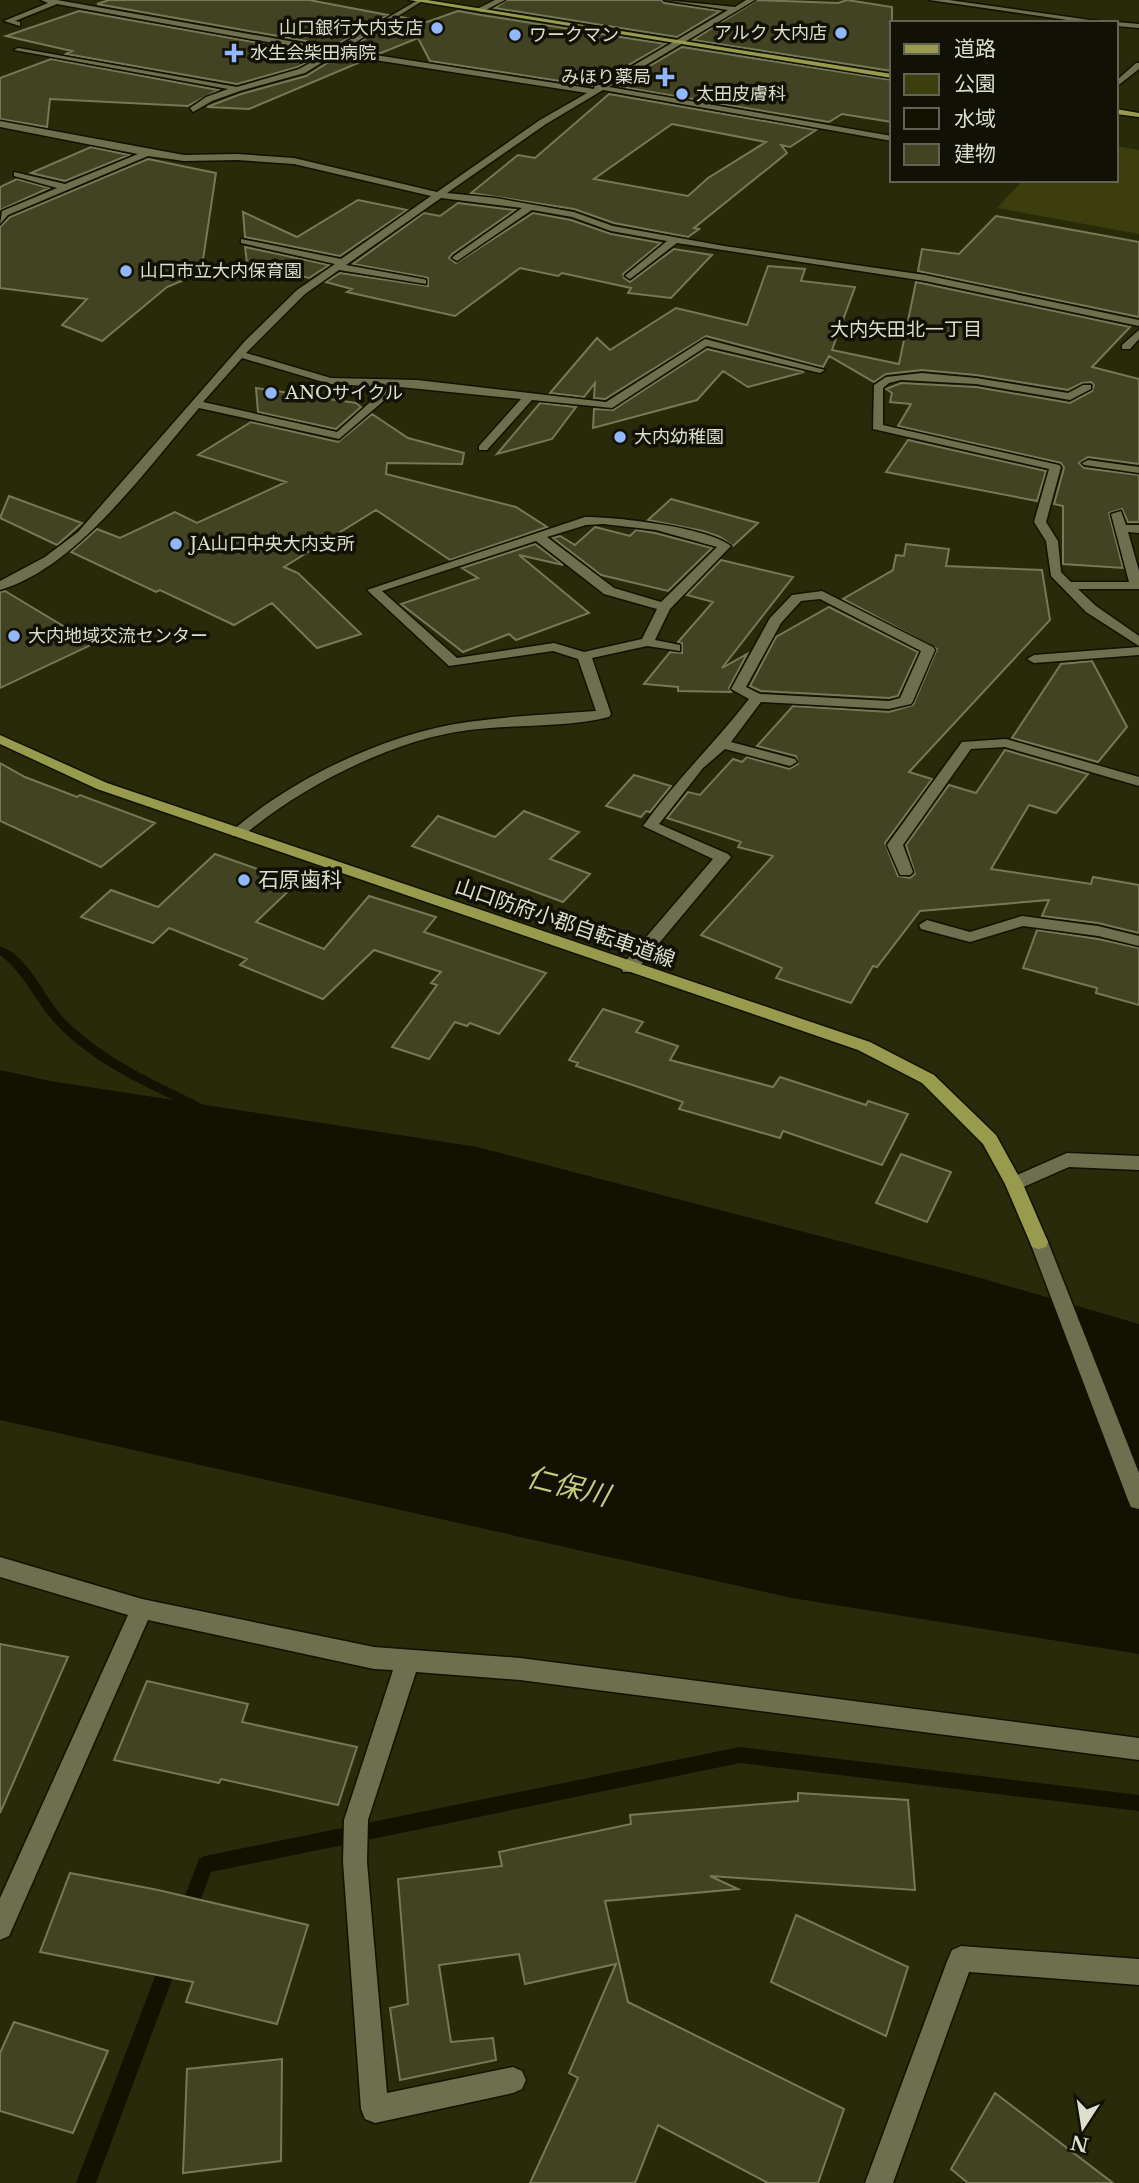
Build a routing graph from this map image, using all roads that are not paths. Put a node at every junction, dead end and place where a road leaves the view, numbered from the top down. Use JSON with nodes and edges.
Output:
{"nodes":[{"id":1,"x":44,"y":0,"type":"edge"},
{"id":2,"x":500,"y":0,"type":"edge"},
{"id":3,"x":668,"y":0,"type":"edge"},
{"id":4,"x":751,"y":0,"type":"edge"},
{"id":5,"x":933,"y":0,"type":"edge"},
{"id":6,"x":423,"y":1,"type":"edge"},
{"id":7,"x":57,"y":2,"type":"junction"},
{"id":8,"x":736,"y":9,"type":"junction"},
{"id":9,"x":479,"y":10,"type":"junction"},
{"id":10,"x":1092,"y":21,"type":"edge"},
{"id":11,"x":17,"y":24,"type":"dead end"},
{"id":12,"x":1118,"y":24,"type":"edge"},
{"id":13,"x":1139,"y":26,"type":"edge"},
{"id":14,"x":682,"y":43,"type":"junction"},
{"id":15,"x":18,"y":50,"type":"dead end"},
{"id":16,"x":332,"y":51,"type":"junction"},
{"id":17,"x":1139,"y":65,"type":"edge"},
{"id":18,"x":890,"y":76,"type":"edge"},
{"id":19,"x":1118,"y":83,"type":"edge"},
{"id":20,"x":237,"y":89,"type":"junction"},
{"id":21,"x":595,"y":89,"type":"junction"},
{"id":22,"x":193,"y":110,"type":"dead end"},
{"id":23,"x":1118,"y":111,"type":"edge"},
{"id":24,"x":1139,"y":115,"type":"edge"},
{"id":25,"x":0,"y":124,"type":"edge"},
{"id":26,"x":890,"y":139,"type":"edge"},
{"id":27,"x":147,"y":153,"type":"junction"},
{"id":28,"x":18,"y":174,"type":"dead end"},
{"id":29,"x":64,"y":187,"type":"junction"},
{"id":30,"x":437,"y":195,"type":"junction"},
{"id":31,"x":530,"y":207,"type":"junction"},
{"id":32,"x":0,"y":221,"type":"edge"},
{"id":33,"x":675,"y":240,"type":"junction"},
{"id":34,"x":244,"y":241,"type":"dead end"},
{"id":35,"x":457,"y":258,"type":"dead end"},
{"id":36,"x":341,"y":265,"type":"junction"},
{"id":37,"x":630,"y":276,"type":"dead end"},
{"id":38,"x":423,"y":282,"type":"dead end"},
{"id":39,"x":1139,"y":323,"type":"edge"},
{"id":40,"x":1139,"y":332,"type":"edge"},
{"id":41,"x":1126,"y":346,"type":"dead end"},
{"id":42,"x":239,"y":354,"type":"junction"},
{"id":43,"x":820,"y":370,"type":"dead end"},
{"id":44,"x":398,"y":383,"type":"junction"},
{"id":45,"x":1087,"y":387,"type":"dead end"},
{"id":46,"x":530,"y":396,"type":"junction"},
{"id":47,"x":1070,"y":397,"type":"junction"},
{"id":48,"x":197,"y":404,"type":"junction"},
{"id":49,"x":1057,"y":406,"type":"dead end"},
{"id":50,"x":483,"y":448,"type":"dead end"},
{"id":51,"x":1088,"y":463,"type":"dead end"},
{"id":52,"x":1139,"y":471,"type":"edge"},
{"id":53,"x":1117,"y":514,"type":"dead end"},
{"id":54,"x":1121,"y":528,"type":"junction"},
{"id":55,"x":1139,"y":529,"type":"edge"},
{"id":56,"x":538,"y":536,"type":"junction"},
{"id":57,"x":0,"y":586,"type":"edge"},
{"id":58,"x":1068,"y":586,"type":"junction"},
{"id":59,"x":664,"y":607,"type":"junction"},
{"id":60,"x":647,"y":642,"type":"junction"},
{"id":61,"x":1139,"y":642,"type":"edge"},
{"id":62,"x":675,"y":648,"type":"dead end"},
{"id":63,"x":1139,"y":651,"type":"edge"},
{"id":64,"x":584,"y":656,"type":"junction"},
{"id":65,"x":1034,"y":659,"type":"dead end"},
{"id":66,"x":757,"y":698,"type":"junction"},
{"id":67,"x":0,"y":739,"type":"edge"},
{"id":68,"x":722,"y":744,"type":"junction"},
{"id":69,"x":790,"y":762,"type":"dead end"},
{"id":70,"x":1139,"y":782,"type":"edge"},
{"id":71,"x":239,"y":833,"type":"junction"},
{"id":72,"x":905,"y":872,"type":"dead end"},
{"id":73,"x":927,"y":925,"type":"dead end"},
{"id":74,"x":1139,"y":941,"type":"edge"},
{"id":75,"x":629,"y":968,"type":"junction"},
{"id":76,"x":1139,"y":1163,"type":"edge"},
{"id":77,"x":1014,"y":1184,"type":"junction"},
{"id":78,"x":1041,"y":1250,"type":"joint"},
{"id":79,"x":1139,"y":1500,"type":"edge"},
{"id":80,"x":0,"y":1567,"type":"edge"},
{"id":81,"x":142,"y":1609,"type":"junction"},
{"id":82,"x":408,"y":1660,"type":"junction"},
{"id":83,"x":1139,"y":1749,"type":"edge"},
{"id":84,"x":0,"y":1927,"type":"edge"},
{"id":85,"x":1139,"y":1972,"type":"edge"},
{"id":86,"x":513,"y":2080,"type":"dead end"},
{"id":87,"x":880,"y":2183,"type":"edge"}],
"edges":[{"from":1,"to":7,"type":"street"},
{"from":2,"to":9,"type":"street"},
{"from":3,"to":8,"type":"street"},
{"from":4,"to":8,"type":"street"},
{"from":5,"to":10,"type":"street"},
{"from":6,"to":9,"type":"main road"},
{"from":6,"to":16,"type":"street"},
{"from":7,"to":11,"type":"street"},
{"from":7,"to":16,"type":"street"},
{"from":8,"to":14,"type":"street"},
{"from":9,"to":14,"type":"main road"},
{"from":12,"to":13,"type":"street"},
{"from":14,"to":18,"type":"main road"},
{"from":14,"to":21,"type":"street"},
{"from":15,"to":20,"type":"street"},
{"from":16,"to":20,"type":"street"},
{"from":16,"to":21,"type":"street"},
{"from":17,"to":19,"type":"street"},
{"from":20,"to":22,"type":"street"},
{"from":21,"to":26,"type":"street"},
{"from":21,"to":30,"type":"street"},
{"from":23,"to":24,"type":"main road"},
{"from":25,"to":27,"type":"street"},
{"from":27,"to":29,"type":"street"},
{"from":27,"to":30,"type":"street"},
{"from":28,"to":29,"type":"street"},
{"from":29,"to":32,"type":"street"},
{"from":30,"to":31,"type":"street"},
{"from":30,"to":36,"type":"street"},
{"from":31,"to":33,"type":"street"},
{"from":31,"to":35,"type":"street"},
{"from":33,"to":37,"type":"street"},
{"from":33,"to":39,"type":"street"},
{"from":34,"to":36,"type":"street"},
{"from":36,"to":38,"type":"street"},
{"from":36,"to":42,"type":"street"},
{"from":40,"to":41,"type":"street"},
{"from":42,"to":44,"type":"street"},
{"from":42,"to":48,"type":"street"},
{"from":43,"to":46,"type":"street"},
{"from":44,"to":46,"type":"street"},
{"from":44,"to":48,"type":"street"},
{"from":45,"to":47,"type":"street"},
{"from":46,"to":50,"type":"street"},
{"from":47,"to":49,"type":"street"},
{"from":47,"to":58,"type":"street"},
{"from":48,"to":57,"type":"street"},
{"from":51,"to":52,"type":"street"},
{"from":53,"to":54,"type":"street"},
{"from":54,"to":55,"type":"street"},
{"from":54,"to":58,"type":"street"},
{"from":56,"to":59,"type":"street"},
{"from":56,"to":59,"type":"street"},
{"from":56,"to":64,"type":"street"},
{"from":58,"to":61,"type":"street"},
{"from":59,"to":60,"type":"street"},
{"from":60,"to":62,"type":"street"},
{"from":60,"to":64,"type":"street"},
{"from":63,"to":65,"type":"street"},
{"from":64,"to":71,"type":"street"},
{"from":66,"to":66,"type":"street"},
{"from":66,"to":68,"type":"street"},
{"from":67,"to":71,"type":"main road","name":"山口防府小郡自転車道線"},
{"from":68,"to":69,"type":"street"},
{"from":68,"to":75,"type":"street"},
{"from":70,"to":72,"type":"street"},
{"from":71,"to":75,"type":"main road","name":"山口防府小郡自転車道線"},
{"from":73,"to":74,"type":"street"},
{"from":75,"to":77,"type":"main road","name":"山口防府小郡自転車道線"},
{"from":76,"to":77,"type":"street"},
{"from":77,"to":78,"type":"main road","name":"山口防府小郡自転車道線"},
{"from":78,"to":79,"type":"street"},
{"from":80,"to":81,"type":"street"},
{"from":81,"to":82,"type":"street"},
{"from":81,"to":84,"type":"street"},
{"from":82,"to":83,"type":"street"},
{"from":82,"to":86,"type":"street"},
{"from":85,"to":87,"type":"street"}]}
